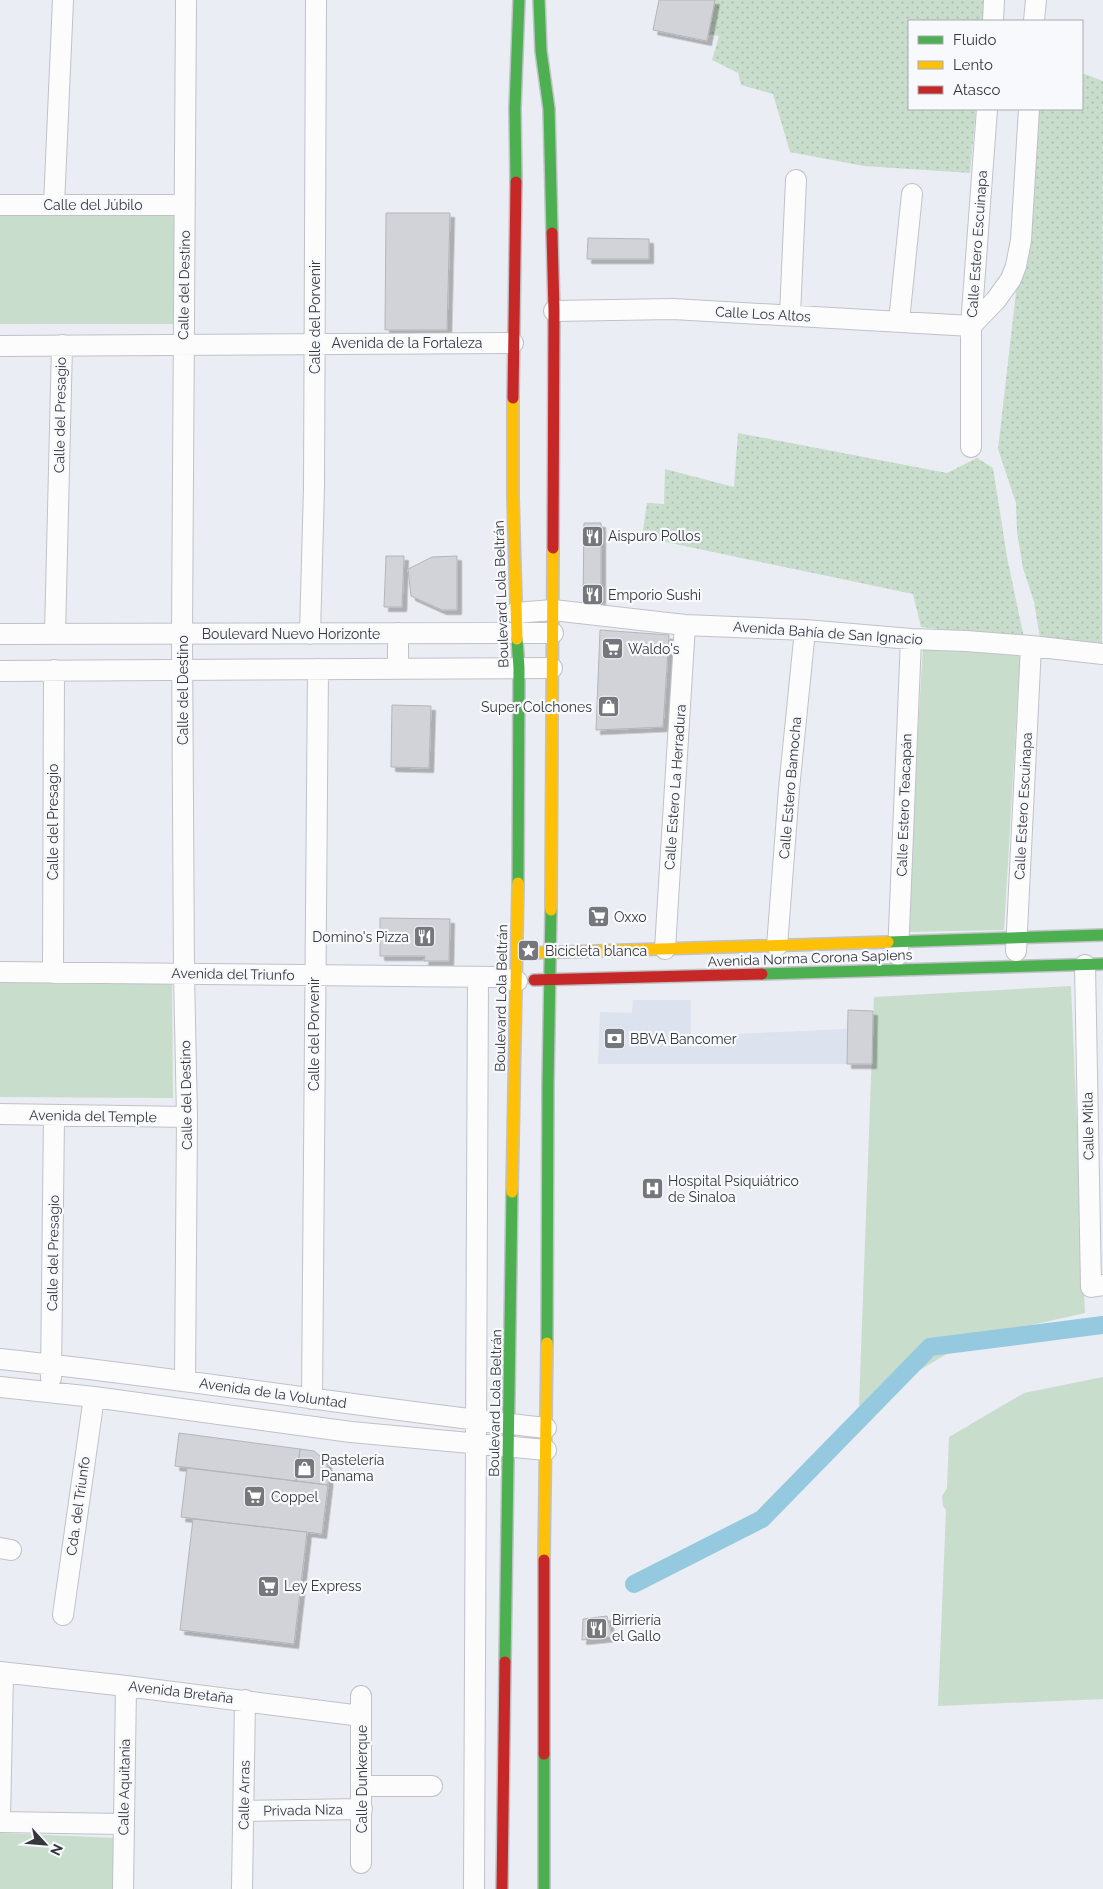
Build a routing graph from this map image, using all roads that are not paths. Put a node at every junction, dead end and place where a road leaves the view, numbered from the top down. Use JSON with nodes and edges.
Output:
{"nodes":[{"id":1,"x":63,"y":0,"type":"edge"},
{"id":2,"x":186,"y":0,"type":"edge"},
{"id":3,"x":316,"y":0,"type":"edge"},
{"id":4,"x":519,"y":0,"type":"edge"},
{"id":5,"x":539,"y":0,"type":"edge"},
{"id":6,"x":994,"y":0,"type":"edge"},
{"id":7,"x":1036,"y":0,"type":"edge"},
{"id":8,"x":507,"y":17,"type":"dead end"},
{"id":9,"x":993,"y":20,"type":"edge"},
{"id":10,"x":1034,"y":20,"type":"edge"},
{"id":11,"x":554,"y":61,"type":"dead end"},
{"id":12,"x":515,"y":108,"type":"junction"},
{"id":13,"x":549,"y":109,"type":"junction"},
{"id":14,"x":986,"y":110,"type":"edge"},
{"id":15,"x":1029,"y":110,"type":"edge"},
{"id":16,"x":796,"y":180,"type":"dead end"},
{"id":17,"x":912,"y":194,"type":"dead end"},
{"id":18,"x":0,"y":205,"type":"edge"},
{"id":19,"x":54,"y":205,"type":"junction"},
{"id":20,"x":185,"y":205,"type":"junction"},
{"id":21,"x":554,"y":311,"type":"junction"},
{"id":22,"x":790,"y":315,"type":"junction"},
{"id":23,"x":899,"y":322,"type":"junction"},
{"id":24,"x":971,"y":326,"type":"junction"},
{"id":25,"x":513,"y":343,"type":"junction"},
{"id":26,"x":315,"y":344,"type":"junction"},
{"id":27,"x":62,"y":345,"type":"junction"},
{"id":28,"x":184,"y":345,"type":"junction"},
{"id":29,"x":0,"y":346,"type":"edge"},
{"id":30,"x":971,"y":447,"type":"dead end"},
{"id":31,"x":553,"y":610,"type":"junction"},
{"id":32,"x":516,"y":613,"type":"junction"},
{"id":33,"x":685,"y":625,"type":"junction"},
{"id":34,"x":805,"y":630,"type":"junction"},
{"id":35,"x":517,"y":633,"type":"junction"},
{"id":36,"x":553,"y":633,"type":"junction"},
{"id":37,"x":0,"y":634,"type":"edge"},
{"id":38,"x":55,"y":634,"type":"junction"},
{"id":39,"x":182,"y":634,"type":"junction"},
{"id":40,"x":310,"y":634,"type":"junction"},
{"id":41,"x":398,"y":634,"type":"junction"},
{"id":42,"x":911,"y":640,"type":"junction"},
{"id":43,"x":1031,"y":646,"type":"junction"},
{"id":44,"x":1103,"y":654,"type":"edge"},
{"id":45,"x":519,"y":668,"type":"junction"},
{"id":46,"x":552,"y":668,"type":"junction"},
{"id":47,"x":318,"y":669,"type":"junction"},
{"id":48,"x":398,"y":669,"type":"junction"},
{"id":49,"x":0,"y":670,"type":"edge"},
{"id":50,"x":54,"y":670,"type":"junction"},
{"id":51,"x":183,"y":670,"type":"junction"},
{"id":52,"x":1103,"y":936,"type":"edge"},
{"id":53,"x":1016,"y":938,"type":"junction"},
{"id":54,"x":899,"y":942,"type":"junction"},
{"id":55,"x":777,"y":946,"type":"junction"},
{"id":56,"x":665,"y":949,"type":"junction"},
{"id":57,"x":552,"y":953,"type":"junction"},
{"id":58,"x":518,"y":954,"type":"junction"},
{"id":59,"x":1094,"y":964,"type":"edge"},
{"id":60,"x":1015,"y":966,"type":"junction"},
{"id":61,"x":897,"y":970,"type":"junction"},
{"id":62,"x":0,"y":972,"type":"edge"},
{"id":63,"x":53,"y":973,"type":"junction"},
{"id":64,"x":184,"y":974,"type":"junction"},
{"id":65,"x":314,"y":975,"type":"junction"},
{"id":66,"x":488,"y":977,"type":"junction"},
{"id":67,"x":551,"y":980,"type":"junction"},
{"id":68,"x":517,"y":981,"type":"junction"},
{"id":69,"x":0,"y":1114,"type":"edge"},
{"id":70,"x":54,"y":1115,"type":"junction"},
{"id":71,"x":187,"y":1117,"type":"junction"},
{"id":72,"x":1097,"y":1286,"type":"edge"},
{"id":73,"x":0,"y":1359,"type":"edge"},
{"id":74,"x":51,"y":1364,"type":"junction"},
{"id":75,"x":185,"y":1381,"type":"junction"},
{"id":76,"x":0,"y":1387,"type":"edge"},
{"id":77,"x":50,"y":1392,"type":"junction"},
{"id":78,"x":94,"y":1397,"type":"junction"},
{"id":79,"x":312,"y":1399,"type":"junction"},
{"id":80,"x":477,"y":1421,"type":"junction"},
{"id":81,"x":510,"y":1424,"type":"junction"},
{"id":82,"x":546,"y":1428,"type":"junction"},
{"id":83,"x":476,"y":1444,"type":"junction"},
{"id":84,"x":509,"y":1447,"type":"junction"},
{"id":85,"x":546,"y":1450,"type":"junction"},
{"id":86,"x":63,"y":1615,"type":"dead end"},
{"id":87,"x":1,"y":1673,"type":"edge"},
{"id":88,"x":126,"y":1686,"type":"junction"},
{"id":89,"x":361,"y":1696,"type":"dead end"},
{"id":90,"x":245,"y":1700,"type":"junction"},
{"id":91,"x":361,"y":1716,"type":"junction"},
{"id":92,"x":362,"y":1786,"type":"junction"},
{"id":93,"x":432,"y":1786,"type":"dead end"},
{"id":94,"x":362,"y":1810,"type":"junction"},
{"id":95,"x":244,"y":1811,"type":"junction"},
{"id":96,"x":0,"y":1821,"type":"edge"},
{"id":97,"x":123,"y":1824,"type":"junction"},
{"id":98,"x":361,"y":1863,"type":"dead end"},
{"id":99,"x":502,"y":1864,"type":"junction"},
{"id":100,"x":123,"y":1889,"type":"edge"},
{"id":101,"x":242,"y":1889,"type":"edge"},
{"id":102,"x":474,"y":1889,"type":"edge"},
{"id":103,"x":502,"y":1889,"type":"edge"},
{"id":104,"x":544,"y":1889,"type":"edge"}],
"edges":[{"from":1,"to":19,"type":"street"},
{"from":2,"to":20,"type":"street","name":"Calle del Destino"},
{"from":3,"to":26,"type":"street","name":"Calle del Porvenir"},
{"from":4,"to":12,"type":"main road","name":"Boulevard Lola Beltrán"},
{"from":5,"to":13,"type":"main road"},
{"from":6,"to":9,"type":"street"},
{"from":7,"to":10,"type":"street"},
{"from":8,"to":12,"type":"main road","name":"Boulevard Lola Beltrán"},
{"from":11,"to":13,"type":"main road"},
{"from":12,"to":25,"type":"main road","name":"Boulevard Lola Beltrán"},
{"from":13,"to":21,"type":"main road"},
{"from":14,"to":24,"type":"street","name":"Calle Estero Escuinapa"},
{"from":15,"to":24,"type":"street","name":"Calle Estero Escuinapa"},
{"from":16,"to":22,"type":"street"},
{"from":17,"to":23,"type":"street"},
{"from":18,"to":19,"type":"street","name":"Calle del Júbilo"},
{"from":19,"to":20,"type":"street","name":"Calle del Júbilo"},
{"from":20,"to":28,"type":"street","name":"Calle del Destino"},
{"from":21,"to":22,"type":"street","name":"Calle Los Altos"},
{"from":21,"to":31,"type":"main road"},
{"from":22,"to":23,"type":"street","name":"Calle Los Altos"},
{"from":23,"to":24,"type":"street","name":"Calle Los Altos"},
{"from":24,"to":30,"type":"street"},
{"from":25,"to":26,"type":"street","name":"Avenida de la Fortaleza"},
{"from":25,"to":32,"type":"main road","name":"Boulevard Lola Beltrán"},
{"from":26,"to":28,"type":"street","name":"Avenida de la Fortaleza"},
{"from":26,"to":40,"type":"street","name":"Calle del Porvenir"},
{"from":27,"to":28,"type":"street","name":"Avenida de la Fortaleza"},
{"from":27,"to":29,"type":"street","name":"Avenida de la Fortaleza"},
{"from":27,"to":38,"type":"street","name":"Calle del Presagio"},
{"from":28,"to":39,"type":"street","name":"Calle del Destino"},
{"from":31,"to":32,"type":"street","name":"Avenida Bahía de San Ignacio"},
{"from":31,"to":33,"type":"street","name":"Avenida Bahía de San Ignacio"},
{"from":31,"to":36,"type":"main road"},
{"from":32,"to":35,"type":"main road","name":"Boulevard Lola Beltrán"},
{"from":33,"to":34,"type":"street","name":"Avenida Bahía de San Ignacio"},
{"from":33,"to":56,"type":"street","name":"Calle Estero La Herradura"},
{"from":34,"to":42,"type":"street","name":"Avenida Bahía de San Ignacio"},
{"from":34,"to":55,"type":"street","name":"Calle Estero Bamocha"},
{"from":35,"to":36,"type":"street","name":"Boulevard Nuevo Horizonte"},
{"from":35,"to":41,"type":"street","name":"Boulevard Nuevo Horizonte"},
{"from":35,"to":45,"type":"main road","name":"Boulevard Lola Beltrán"},
{"from":36,"to":46,"type":"main road"},
{"from":37,"to":38,"type":"street","name":"Boulevard Nuevo Horizonte"},
{"from":38,"to":39,"type":"street","name":"Boulevard Nuevo Horizonte"},
{"from":39,"to":40,"type":"street","name":"Boulevard Nuevo Horizonte"},
{"from":39,"to":51,"type":"street","name":"Calle del Destino"},
{"from":40,"to":41,"type":"street","name":"Boulevard Nuevo Horizonte"},
{"from":41,"to":48,"type":"street"},
{"from":42,"to":43,"type":"street","name":"Avenida Bahía de San Ignacio"},
{"from":42,"to":54,"type":"street","name":"Calle Estero Teacapán"},
{"from":43,"to":44,"type":"street","name":"Avenida Bahía de San Ignacio"},
{"from":43,"to":53,"type":"street","name":"Calle Estero Escuinapa"},
{"from":45,"to":46,"type":"street"},
{"from":45,"to":48,"type":"street"},
{"from":45,"to":58,"type":"main road","name":"Boulevard Lola Beltrán"},
{"from":46,"to":57,"type":"main road"},
{"from":47,"to":48,"type":"street"},
{"from":47,"to":51,"type":"street"},
{"from":47,"to":65,"type":"street","name":"Calle del Porvenir"},
{"from":49,"to":50,"type":"street"},
{"from":50,"to":51,"type":"street"},
{"from":50,"to":63,"type":"street","name":"Calle del Presagio"},
{"from":51,"to":64,"type":"street","name":"Calle del Destino"},
{"from":52,"to":53,"type":"main road","name":"Avenida Norma Corona Sapiens"},
{"from":53,"to":54,"type":"main road","name":"Avenida Norma Corona Sapiens"},
{"from":53,"to":60,"type":"street","name":"Calle Estero Escuinapa"},
{"from":54,"to":55,"type":"main road","name":"Avenida Norma Corona Sapiens"},
{"from":54,"to":61,"type":"street","name":"Calle Estero Teacapán"},
{"from":55,"to":56,"type":"main road","name":"Avenida Norma Corona Sapiens"},
{"from":56,"to":57,"type":"main road","name":"Avenida Norma Corona Sapiens"},
{"from":57,"to":58,"type":"main road","name":"Avenida Norma Corona Sapiens"},
{"from":57,"to":67,"type":"main road"},
{"from":58,"to":66,"type":"street"},
{"from":58,"to":68,"type":"main road","name":"Boulevard Lola Beltrán"},
{"from":59,"to":60,"type":"main road","name":"Avenida Norma Corona Sapiens"},
{"from":59,"to":72,"type":"street","name":"Calle Mitla"},
{"from":60,"to":61,"type":"main road","name":"Avenida Norma Corona Sapiens"},
{"from":61,"to":67,"type":"main road","name":"Avenida Norma Corona Sapiens"},
{"from":62,"to":63,"type":"street","name":"Avenida del Triunfo"},
{"from":63,"to":64,"type":"street","name":"Avenida del Triunfo"},
{"from":64,"to":65,"type":"street","name":"Avenida del Triunfo"},
{"from":64,"to":71,"type":"street","name":"Calle del Destino"},
{"from":65,"to":66,"type":"street","name":"Avenida del Triunfo"},
{"from":65,"to":79,"type":"street","name":"Calle del Porvenir"},
{"from":66,"to":68,"type":"street","name":"Avenida del Triunfo"},
{"from":66,"to":80,"type":"street"},
{"from":67,"to":68,"type":"main road","name":"Avenida Norma Corona Sapiens"},
{"from":67,"to":82,"type":"main road"},
{"from":68,"to":81,"type":"main road","name":"Boulevard Lola Beltrán"},
{"from":69,"to":70,"type":"street","name":"Avenida del Temple"},
{"from":70,"to":71,"type":"street","name":"Avenida del Temple"},
{"from":70,"to":74,"type":"street","name":"Calle del Presagio"},
{"from":71,"to":75,"type":"street","name":"Calle del Destino"},
{"from":73,"to":74,"type":"street","name":"Avenida de la Voluntad"},
{"from":74,"to":75,"type":"street","name":"Avenida de la Voluntad"},
{"from":74,"to":77,"type":"street","name":"Calle del Presagio"},
{"from":75,"to":79,"type":"street","name":"Avenida de la Voluntad"},
{"from":76,"to":77,"type":"street","name":"Avenida de la Voluntad"},
{"from":77,"to":78,"type":"street","name":"Avenida de la Voluntad"},
{"from":78,"to":83,"type":"street","name":"Avenida de la Voluntad"},
{"from":78,"to":86,"type":"street","name":"Cda. del Triunfo"},
{"from":79,"to":80,"type":"street","name":"Avenida de la Voluntad"},
{"from":80,"to":81,"type":"street","name":"Avenida de la Voluntad"},
{"from":80,"to":83,"type":"street"},
{"from":81,"to":82,"type":"street","name":"Avenida de la Voluntad"},
{"from":81,"to":84,"type":"main road","name":"Boulevard Lola Beltrán"},
{"from":82,"to":85,"type":"main road"},
{"from":83,"to":84,"type":"street","name":"Avenida de la Voluntad"},
{"from":83,"to":102,"type":"street"},
{"from":84,"to":85,"type":"street","name":"Avenida de la Voluntad"},
{"from":84,"to":99,"type":"main road","name":"Boulevard Lola Beltrán"},
{"from":85,"to":104,"type":"main road"},
{"from":87,"to":88,"type":"street","name":"Avenida Bretaña"},
{"from":87,"to":96,"type":"street"},
{"from":88,"to":90,"type":"street","name":"Avenida Bretaña"},
{"from":88,"to":97,"type":"street","name":"Calle Aquitania"},
{"from":89,"to":91,"type":"street","name":"Calle Dunkerque"},
{"from":90,"to":91,"type":"street","name":"Avenida Bretaña"},
{"from":90,"to":95,"type":"street","name":"Calle Arras"},
{"from":91,"to":92,"type":"street","name":"Calle Dunkerque"},
{"from":92,"to":93,"type":"street"},
{"from":92,"to":94,"type":"street","name":"Calle Dunkerque"},
{"from":94,"to":95,"type":"street","name":"Privada Niza"},
{"from":94,"to":98,"type":"street","name":"Calle Dunkerque"},
{"from":95,"to":101,"type":"street","name":"Calle Arras"},
{"from":96,"to":97,"type":"street"},
{"from":97,"to":100,"type":"street","name":"Calle Aquitania"},
{"from":99,"to":102,"type":"street"},
{"from":99,"to":103,"type":"main road","name":"Boulevard Lola Beltrán"}]}
